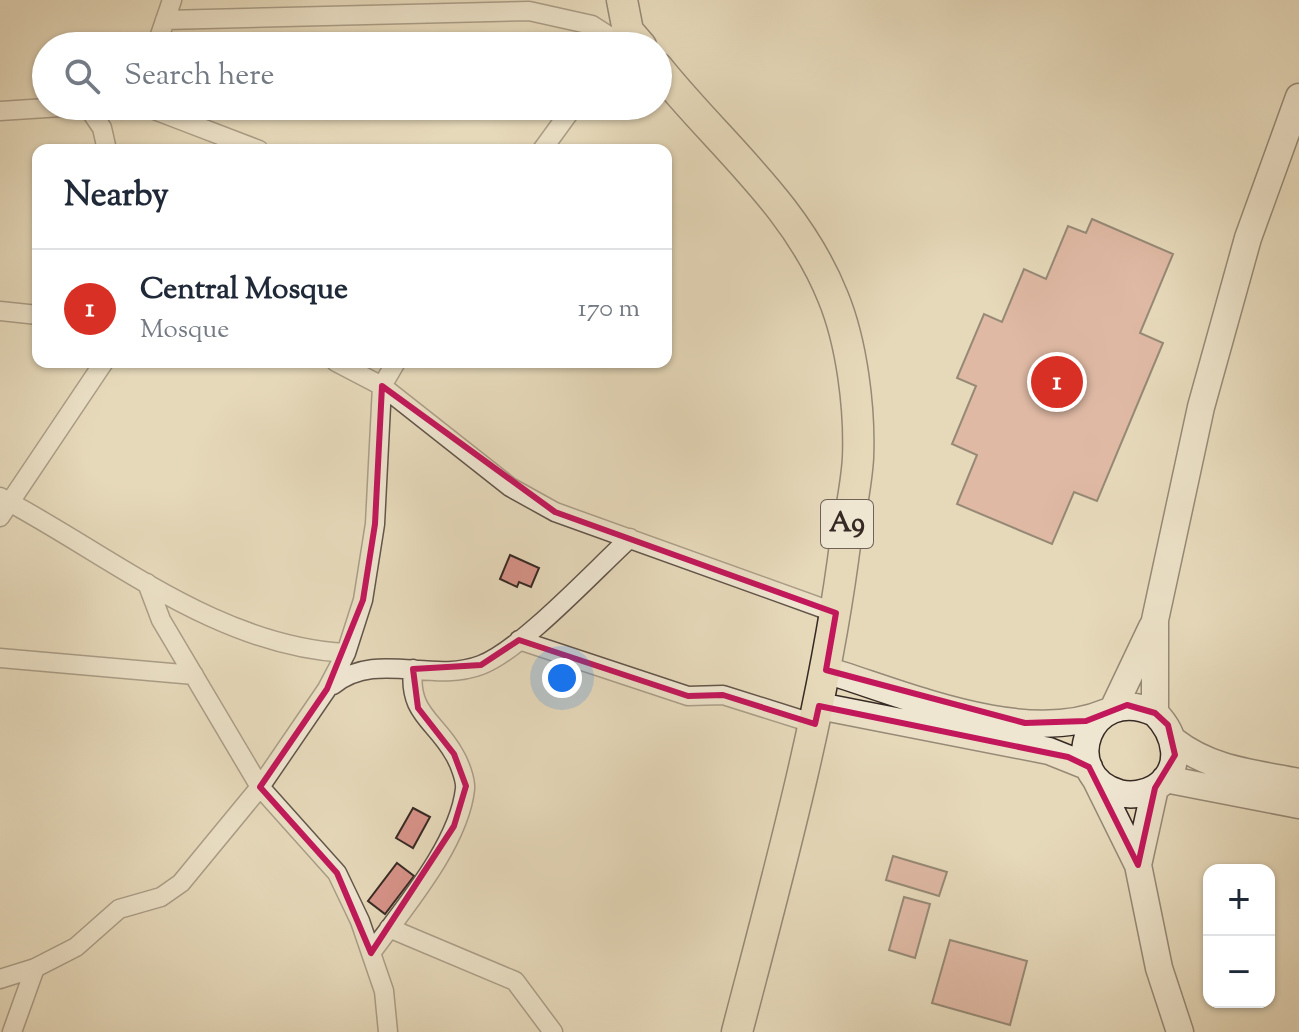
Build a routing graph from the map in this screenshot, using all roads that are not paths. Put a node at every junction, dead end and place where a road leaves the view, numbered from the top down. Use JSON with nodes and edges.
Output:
{"nodes":[{"id":1,"x":172,"y":0,"type":"edge"},
{"id":2,"x":622,"y":0,"type":"edge"},
{"id":3,"x":165,"y":20,"type":"junction"},
{"id":4,"x":161,"y":32,"type":"edge"},
{"id":5,"x":606,"y":32,"type":"edge"},
{"id":6,"x":626,"y":32,"type":"edge"},
{"id":7,"x":672,"y":83,"type":"edge"},
{"id":8,"x":1299,"y":97,"type":"edge"},
{"id":9,"x":32,"y":109,"type":"edge"},
{"id":10,"x":0,"y":111,"type":"edge"},
{"id":11,"x":97,"y":120,"type":"edge"},
{"id":12,"x":181,"y":120,"type":"edge"},
{"id":13,"x":564,"y":120,"type":"edge"},
{"id":14,"x":106,"y":144,"type":"edge"},
{"id":15,"x":243,"y":144,"type":"edge"},
{"id":16,"x":546,"y":144,"type":"edge"},
{"id":17,"x":0,"y":311,"type":"edge"},
{"id":18,"x":32,"y":314,"type":"edge"},
{"id":19,"x":100,"y":368,"type":"edge"},
{"id":20,"x":348,"y":368,"type":"edge"},
{"id":21,"x":392,"y":368,"type":"edge"},
{"id":22,"x":382,"y":386,"type":"junction"},
{"id":23,"x":3,"y":505,"type":"edge"},
{"id":24,"x":630,"y":538,"type":"junction"},
{"id":25,"x":147,"y":583,"type":"junction"},
{"id":26,"x":836,"y":613,"type":"junction"},
{"id":27,"x":1155,"y":620,"type":"junction"},
{"id":28,"x":519,"y":640,"type":"junction"},
{"id":29,"x":346,"y":653,"type":"junction"},
{"id":30,"x":0,"y":658,"type":"edge"},
{"id":31,"x":413,"y":669,"type":"junction"},
{"id":32,"x":826,"y":670,"type":"junction"},
{"id":33,"x":194,"y":675,"type":"junction"},
{"id":34,"x":327,"y":689,"type":"junction"},
{"id":35,"x":1110,"y":710,"type":"junction"},
{"id":36,"x":1155,"y":713,"type":"junction"},
{"id":37,"x":817,"y":715,"type":"junction"},
{"id":38,"x":1174,"y":741,"type":"junction"},
{"id":39,"x":1092,"y":774,"type":"junction"},
{"id":40,"x":1299,"y":782,"type":"edge"},
{"id":41,"x":1160,"y":784,"type":"junction"},
{"id":42,"x":260,"y":787,"type":"junction"},
{"id":43,"x":1299,"y":805,"type":"edge"},
{"id":44,"x":1138,"y":865,"type":"junction"},
{"id":45,"x":389,"y":928,"type":"junction"},
{"id":46,"x":371,"y":953,"type":"junction"},
{"id":47,"x":35,"y":968,"type":"junction"},
{"id":48,"x":0,"y":979,"type":"edge"},
{"id":49,"x":12,"y":1032,"type":"edge"},
{"id":50,"x":388,"y":1032,"type":"edge"},
{"id":51,"x":553,"y":1032,"type":"edge"},
{"id":52,"x":737,"y":1032,"type":"edge"},
{"id":53,"x":1180,"y":1032,"type":"edge"}],
"edges":[{"from":1,"to":3,"type":"street"},
{"from":2,"to":6,"type":"highway"},
{"from":3,"to":4,"type":"street"},
{"from":3,"to":5,"type":"street"},
{"from":7,"to":26,"type":"highway","number":"A9"},
{"from":8,"to":27,"type":"main road"},
{"from":9,"to":10,"type":"street"},
{"from":11,"to":14,"type":"street"},
{"from":12,"to":15,"type":"street"},
{"from":13,"to":16,"type":"street"},
{"from":17,"to":18,"type":"street"},
{"from":19,"to":23,"type":"street"},
{"from":20,"to":22,"type":"street"},
{"from":21,"to":22,"type":"street"},
{"from":22,"to":24,"type":"street"},
{"from":22,"to":29,"type":"street"},
{"from":23,"to":25,"type":"street"},
{"from":24,"to":26,"type":"street"},
{"from":24,"to":28,"type":"street"},
{"from":25,"to":29,"type":"street"},
{"from":25,"to":33,"type":"street"},
{"from":26,"to":32,"type":"highway","number":"A9"},
{"from":27,"to":35,"type":"main road"},
{"from":27,"to":36,"type":"main road"},
{"from":28,"to":31,"type":"street"},
{"from":28,"to":37,"type":"street"},
{"from":29,"to":34,"type":"street"},
{"from":30,"to":33,"type":"street"},
{"from":31,"to":34,"type":"street"},
{"from":31,"to":45,"type":"street"},
{"from":32,"to":35,"type":"main road"},
{"from":32,"to":37,"type":"highway","number":"A9"},
{"from":33,"to":42,"type":"street"},
{"from":34,"to":42,"type":"street"},
{"from":35,"to":36,"type":"main road"},
{"from":35,"to":39,"type":"main road"},
{"from":36,"to":38,"type":"main road"},
{"from":37,"to":39,"type":"main road"},
{"from":37,"to":52,"type":"highway","number":"A9"},
{"from":38,"to":40,"type":"main road"},
{"from":38,"to":41,"type":"main road"},
{"from":39,"to":41,"type":"main road"},
{"from":39,"to":44,"type":"main road"},
{"from":41,"to":43,"type":"main road"},
{"from":41,"to":44,"type":"main road"},
{"from":42,"to":46,"type":"street"},
{"from":42,"to":47,"type":"street"},
{"from":44,"to":53,"type":"main road"},
{"from":45,"to":46,"type":"street"},
{"from":45,"to":51,"type":"street"},
{"from":46,"to":50,"type":"street"},
{"from":47,"to":48,"type":"street"},
{"from":47,"to":49,"type":"street"}]}
